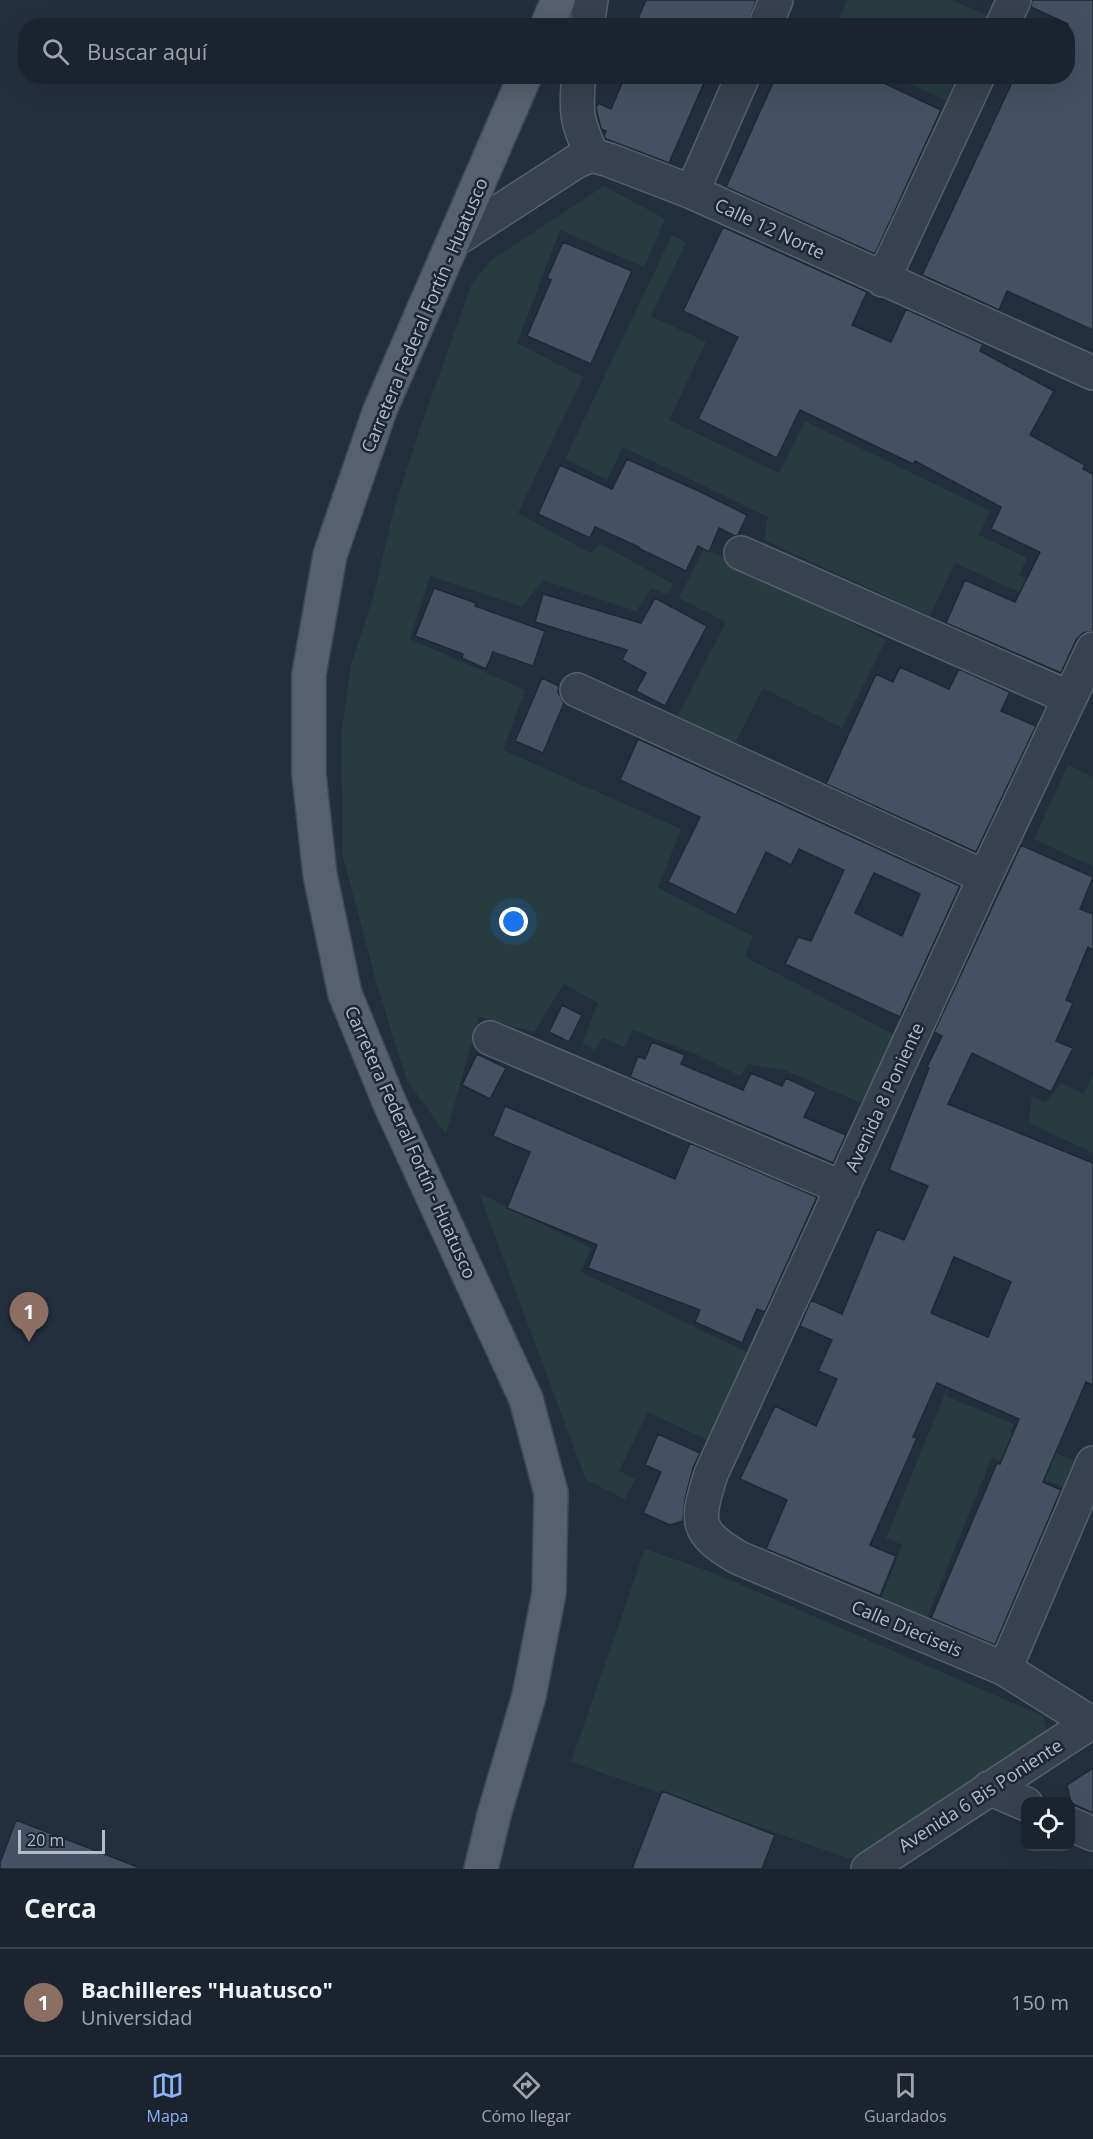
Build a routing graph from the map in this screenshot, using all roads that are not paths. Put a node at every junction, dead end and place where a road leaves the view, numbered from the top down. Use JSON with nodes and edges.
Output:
{"nodes":[{"id":1,"x":558,"y":0,"type":"edge"},
{"id":2,"x":591,"y":0,"type":"edge"},
{"id":3,"x":776,"y":0,"type":"edge"},
{"id":4,"x":1014,"y":0,"type":"edge"},
{"id":5,"x":550,"y":18,"type":"edge"},
{"id":6,"x":588,"y":18,"type":"edge"},
{"id":7,"x":768,"y":18,"type":"edge"},
{"id":8,"x":1006,"y":18,"type":"edge"},
{"id":9,"x":522,"y":84,"type":"edge"},
{"id":10,"x":578,"y":84,"type":"edge"},
{"id":11,"x":739,"y":84,"type":"edge"},
{"id":12,"x":974,"y":84,"type":"edge"},
{"id":13,"x":592,"y":155,"type":"junction"},
{"id":14,"x":692,"y":192,"type":"junction"},
{"id":15,"x":455,"y":240,"type":"junction"},
{"id":16,"x":883,"y":280,"type":"junction"},
{"id":17,"x":1093,"y":374,"type":"edge"},
{"id":18,"x":741,"y":553,"type":"dead end"},
{"id":19,"x":1093,"y":649,"type":"edge"},
{"id":20,"x":577,"y":690,"type":"dead end"},
{"id":21,"x":1070,"y":698,"type":"junction"},
{"id":22,"x":985,"y":877,"type":"junction"},
{"id":23,"x":490,"y":1038,"type":"dead end"},
{"id":24,"x":843,"y":1188,"type":"junction"},
{"id":25,"x":1093,"y":1463,"type":"edge"},
{"id":26,"x":717,"y":1545,"type":"joint"},
{"id":27,"x":1005,"y":1669,"type":"junction"},
{"id":28,"x":1092,"y":1722,"type":"edge"},
{"id":29,"x":989,"y":1788,"type":"junction"},
{"id":30,"x":1021,"y":1802,"type":"edge"},
{"id":31,"x":1075,"y":1826,"type":"edge"},
{"id":32,"x":1093,"y":1834,"type":"edge"},
{"id":33,"x":482,"y":1869,"type":"edge"},
{"id":34,"x":868,"y":1869,"type":"edge"}],
"edges":[{"from":1,"to":5,"type":"main road"},
{"from":2,"to":6,"type":"street"},
{"from":3,"to":7,"type":"street"},
{"from":4,"to":8,"type":"street"},
{"from":9,"to":15,"type":"main road","name":"Carretera Federal Fortín - Huatusco"},
{"from":10,"to":13,"type":"street"},
{"from":11,"to":14,"type":"street"},
{"from":12,"to":16,"type":"street"},
{"from":13,"to":14,"type":"street","name":"Calle 12 Norte"},
{"from":13,"to":15,"type":"street"},
{"from":14,"to":16,"type":"street","name":"Calle 12 Norte"},
{"from":15,"to":33,"type":"main road","name":"Carretera Federal Fortín - Huatusco"},
{"from":16,"to":17,"type":"street","name":"Calle 12 Norte"},
{"from":18,"to":21,"type":"street"},
{"from":19,"to":21,"type":"street","name":"Avenida 8 Poniente"},
{"from":20,"to":22,"type":"street"},
{"from":21,"to":22,"type":"street","name":"Avenida 8 Poniente"},
{"from":22,"to":24,"type":"street","name":"Avenida 8 Poniente"},
{"from":23,"to":24,"type":"street"},
{"from":24,"to":26,"type":"street","name":"Avenida 8 Poniente"},
{"from":25,"to":27,"type":"street"},
{"from":26,"to":27,"type":"street","name":"Calle Dieciseis"},
{"from":27,"to":28,"type":"street","name":"Calle Dieciseis"},
{"from":28,"to":29,"type":"street","name":"Avenida 6 Bis Poniente"},
{"from":29,"to":30,"type":"street"},
{"from":29,"to":34,"type":"street","name":"Avenida 6 Bis Poniente"},
{"from":31,"to":32,"type":"street"}]}
